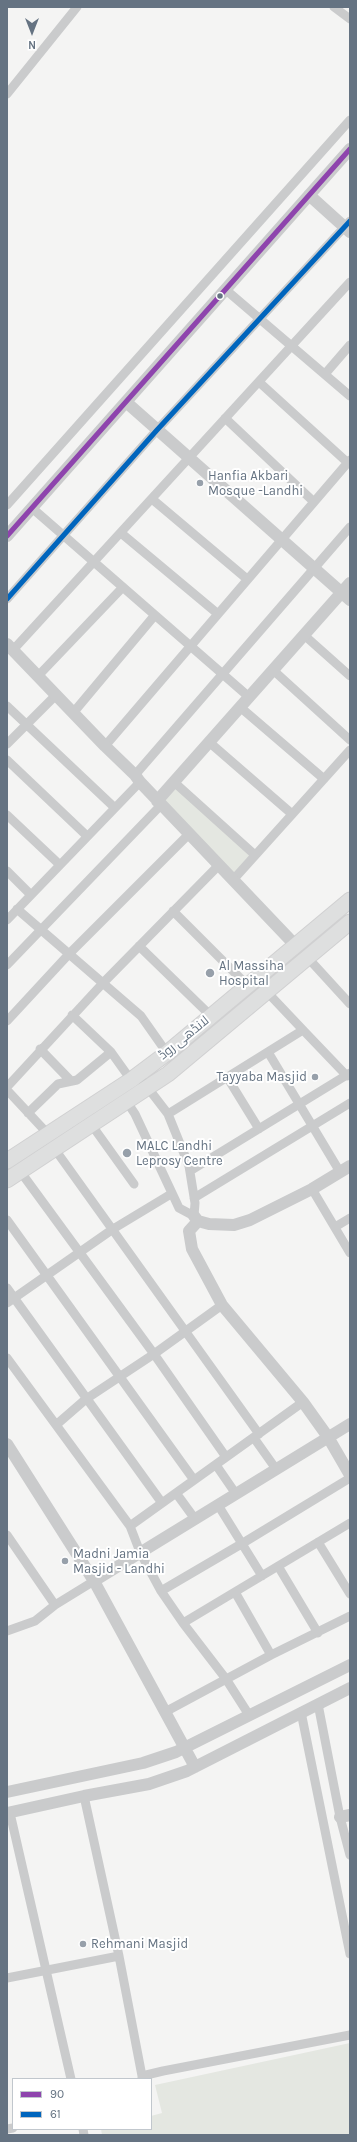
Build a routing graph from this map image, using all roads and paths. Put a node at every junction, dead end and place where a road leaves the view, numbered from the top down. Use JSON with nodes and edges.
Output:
{"nodes":[{"id":1,"x":77,"y":7,"type":"edge"},
{"id":2,"x":334,"y":7,"type":"edge"},
{"id":3,"x":350,"y":19,"type":"edge"},
{"id":4,"x":7,"y":94,"type":"edge"},
{"id":5,"x":350,"y":120,"type":"edge"},
{"id":6,"x":350,"y":149,"type":"edge"},
{"id":7,"x":309,"y":195,"type":"junction"},
{"id":8,"x":348,"y":226,"type":"edge"},
{"id":9,"x":350,"y":282,"type":"edge"},
{"id":10,"x":226,"y":290,"type":"junction"},
{"id":11,"x":261,"y":320,"type":"junction"},
{"id":12,"x":291,"y":345,"type":"junction"},
{"id":13,"x":350,"y":345,"type":"edge"},
{"id":14,"x":325,"y":374,"type":"junction"},
{"id":15,"x":259,"y":382,"type":"junction"},
{"id":16,"x":350,"y":395,"type":"edge"},
{"id":17,"x":126,"y":402,"type":"junction"},
{"id":18,"x":226,"y":418,"type":"junction"},
{"id":19,"x":157,"y":430,"type":"junction"},
{"id":20,"x":188,"y":459,"type":"junction"},
{"id":21,"x":349,"y":462,"type":"edge"},
{"id":22,"x":152,"y":499,"type":"junction"},
{"id":23,"x":314,"y":502,"type":"junction"},
{"id":24,"x":7,"y":505,"type":"edge"},
{"id":25,"x":32,"y":508,"type":"junction"},
{"id":26,"x":350,"y":527,"type":"edge"},
{"id":27,"x":120,"y":533,"type":"junction"},
{"id":28,"x":63,"y":535,"type":"junction"},
{"id":29,"x":7,"y":536,"type":"edge"},
{"id":30,"x":282,"y":540,"type":"junction"},
{"id":31,"x":94,"y":561,"type":"junction"},
{"id":32,"x":314,"y":570,"type":"junction"},
{"id":33,"x":247,"y":580,"type":"junction"},
{"id":34,"x":350,"y":583,"type":"edge"},
{"id":35,"x":123,"y":587,"type":"junction"},
{"id":36,"x":346,"y":596,"type":"edge"},
{"id":37,"x":7,"y":599,"type":"edge"},
{"id":38,"x":218,"y":614,"type":"junction"},
{"id":39,"x":155,"y":616,"type":"junction"},
{"id":40,"x":304,"y":635,"type":"junction"},
{"id":41,"x":190,"y":646,"type":"junction"},
{"id":42,"x":10,"y":647,"type":"edge"},
{"id":43,"x":273,"y":670,"type":"junction"},
{"id":44,"x":223,"y":674,"type":"junction"},
{"id":45,"x":38,"y":676,"type":"junction"},
{"id":46,"x":350,"y":676,"type":"edge"},
{"id":47,"x":56,"y":695,"type":"junction"},
{"id":48,"x":249,"y":697,"type":"junction"},
{"id":49,"x":7,"y":706,"type":"edge"},
{"id":50,"x":240,"y":707,"type":"junction"},
{"id":51,"x":73,"y":712,"type":"junction"},
{"id":52,"x":26,"y":725,"type":"junction"},
{"id":53,"x":350,"y":740,"type":"edge"},
{"id":54,"x":209,"y":742,"type":"junction"},
{"id":55,"x":7,"y":744,"type":"edge"},
{"id":56,"x":105,"y":746,"type":"junction"},
{"id":57,"x":350,"y":750,"type":"edge"},
{"id":58,"x":7,"y":760,"type":"edge"},
{"id":59,"x":137,"y":778,"type":"junction"},
{"id":60,"x":324,"y":780,"type":"junction"},
{"id":61,"x":174,"y":782,"type":"junction"},
{"id":62,"x":159,"y":803,"type":"junction"},
{"id":63,"x":115,"y":808,"type":"junction"},
{"id":64,"x":292,"y":814,"type":"junction"},
{"id":65,"x":7,"y":815,"type":"edge"},
{"id":66,"x":189,"y":834,"type":"junction"},
{"id":67,"x":87,"y":836,"type":"junction"},
{"id":68,"x":256,"y":855,"type":"junction"},
{"id":69,"x":60,"y":865,"type":"junction"},
{"id":70,"x":219,"y":865,"type":"junction"},
{"id":71,"x":7,"y":871,"type":"edge"},
{"id":72,"x":233,"y":880,"type":"junction"},
{"id":73,"x":31,"y":895,"type":"junction"},
{"id":74,"x":350,"y":900,"type":"edge"},
{"id":75,"x":17,"y":909,"type":"junction"},
{"id":76,"x":173,"y":911,"type":"junction"},
{"id":77,"x":7,"y":920,"type":"edge"},
{"id":78,"x":349,"y":925,"type":"edge"},
{"id":79,"x":40,"y":930,"type":"junction"},
{"id":80,"x":139,"y":946,"type":"junction"},
{"id":81,"x":296,"y":946,"type":"junction"},
{"id":82,"x":69,"y":954,"type":"junction"},
{"id":83,"x":308,"y":958,"type":"junction"},
{"id":84,"x":7,"y":965,"type":"edge"},
{"id":85,"x":103,"y":983,"type":"junction"},
{"id":86,"x":248,"y":986,"type":"junction"},
{"id":87,"x":268,"y":992,"type":"junction"},
{"id":88,"x":350,"y":1004,"type":"edge"},
{"id":89,"x":72,"y":1015,"type":"junction"},
{"id":90,"x":211,"y":1016,"type":"junction"},
{"id":91,"x":7,"y":1022,"type":"edge"},
{"id":92,"x":303,"y":1030,"type":"junction"},
{"id":93,"x":40,"y":1049,"type":"junction"},
{"id":94,"x":111,"y":1052,"type":"junction"},
{"id":95,"x":268,"y":1052,"type":"junction"},
{"id":96,"x":167,"y":1053,"type":"junction"},
{"id":97,"x":348,"y":1074,"type":"edge"},
{"id":98,"x":134,"y":1077,"type":"junction"},
{"id":99,"x":227,"y":1077,"type":"junction"},
{"id":100,"x":70,"y":1080,"type":"junction"},
{"id":101,"x":7,"y":1087,"type":"edge"},
{"id":102,"x":148,"y":1088,"type":"junction"},
{"id":103,"x":7,"y":1090,"type":"edge"},
{"id":104,"x":127,"y":1102,"type":"junction"},
{"id":105,"x":350,"y":1104,"type":"edge"},
{"id":106,"x":300,"y":1105,"type":"junction"},
{"id":107,"x":28,"y":1113,"type":"junction"},
{"id":108,"x":168,"y":1114,"type":"junction"},
{"id":109,"x":91,"y":1124,"type":"junction"},
{"id":110,"x":314,"y":1126,"type":"junction"},
{"id":111,"x":259,"y":1129,"type":"junction"},
{"id":112,"x":48,"y":1134,"type":"junction"},
{"id":113,"x":54,"y":1148,"type":"junction"},
{"id":114,"x":7,"y":1161,"type":"edge"},
{"id":115,"x":345,"y":1169,"type":"edge"},
{"id":116,"x":20,"y":1171,"type":"junction"},
{"id":117,"x":190,"y":1171,"type":"junction"},
{"id":118,"x":7,"y":1180,"type":"edge"},
{"id":119,"x":134,"y":1184,"type":"dead end"},
{"id":120,"x":312,"y":1189,"type":"junction"},
{"id":121,"x":171,"y":1194,"type":"junction"},
{"id":122,"x":194,"y":1198,"type":"junction"},
{"id":123,"x":350,"y":1218,"type":"edge"},
{"id":124,"x":196,"y":1219,"type":"junction"},
{"id":125,"x":7,"y":1220,"type":"edge"},
{"id":126,"x":335,"y":1228,"type":"junction"},
{"id":127,"x":113,"y":1229,"type":"junction"},
{"id":128,"x":80,"y":1252,"type":"junction"},
{"id":129,"x":350,"y":1253,"type":"edge"},
{"id":130,"x":48,"y":1276,"type":"junction"},
{"id":131,"x":7,"y":1288,"type":"edge"},
{"id":132,"x":11,"y":1301,"type":"edge"},
{"id":133,"x":222,"y":1305,"type":"junction"},
{"id":134,"x":186,"y":1332,"type":"junction"},
{"id":135,"x":154,"y":1354,"type":"junction"},
{"id":136,"x":7,"y":1358,"type":"edge"},
{"id":137,"x":120,"y":1378,"type":"junction"},
{"id":138,"x":86,"y":1399,"type":"junction"},
{"id":139,"x":303,"y":1402,"type":"junction"},
{"id":140,"x":350,"y":1424,"type":"edge"},
{"id":141,"x":56,"y":1425,"type":"junction"},
{"id":142,"x":256,"y":1436,"type":"junction"},
{"id":143,"x":328,"y":1437,"type":"junction"},
{"id":144,"x":7,"y":1444,"type":"edge"},
{"id":145,"x":226,"y":1457,"type":"junction"},
{"id":146,"x":216,"y":1465,"type":"junction"},
{"id":147,"x":276,"y":1469,"type":"junction"},
{"id":148,"x":350,"y":1477,"type":"edge"},
{"id":149,"x":194,"y":1480,"type":"junction"},
{"id":150,"x":176,"y":1493,"type":"junction"},
{"id":151,"x":236,"y":1494,"type":"junction"},
{"id":152,"x":162,"y":1503,"type":"junction"},
{"id":153,"x":218,"y":1505,"type":"junction"},
{"id":154,"x":195,"y":1519,"type":"junction"},
{"id":155,"x":350,"y":1522,"type":"edge"},
{"id":156,"x":130,"y":1526,"type":"junction"},
{"id":157,"x":7,"y":1535,"type":"edge"},
{"id":158,"x":318,"y":1542,"type":"junction"},
{"id":159,"x":243,"y":1543,"type":"junction"},
{"id":160,"x":140,"y":1552,"type":"junction"},
{"id":161,"x":278,"y":1566,"type":"junction"},
{"id":162,"x":262,"y":1576,"type":"junction"},
{"id":163,"x":94,"y":1581,"type":"junction"},
{"id":164,"x":161,"y":1590,"type":"junction"},
{"id":165,"x":235,"y":1592,"type":"junction"},
{"id":166,"x":350,"y":1594,"type":"edge"},
{"id":167,"x":55,"y":1605,"type":"junction"},
{"id":168,"x":350,"y":1616,"type":"edge"},
{"id":169,"x":183,"y":1623,"type":"junction"},
{"id":170,"x":7,"y":1631,"type":"edge"},
{"id":171,"x":318,"y":1633,"type":"junction"},
{"id":172,"x":271,"y":1655,"type":"junction"},
{"id":173,"x":350,"y":1665,"type":"edge"},
{"id":174,"x":226,"y":1679,"type":"junction"},
{"id":175,"x":350,"y":1688,"type":"edge"},
{"id":176,"x":318,"y":1704,"type":"junction"},
{"id":177,"x":165,"y":1712,"type":"junction"},
{"id":178,"x":301,"y":1712,"type":"junction"},
{"id":179,"x":249,"y":1715,"type":"junction"},
{"id":180,"x":184,"y":1748,"type":"junction"},
{"id":181,"x":195,"y":1767,"type":"junction"},
{"id":182,"x":7,"y":1792,"type":"edge"},
{"id":183,"x":84,"y":1796,"type":"junction"},
{"id":184,"x":9,"y":1813,"type":"edge"},
{"id":185,"x":345,"y":1816,"type":"edge"},
{"id":186,"x":350,"y":1856,"type":"edge"},
{"id":187,"x":350,"y":1954,"type":"edge"},
{"id":188,"x":119,"y":1956,"type":"junction"},
{"id":189,"x":46,"y":1969,"type":"junction"},
{"id":190,"x":7,"y":1978,"type":"edge"},
{"id":191,"x":350,"y":2035,"type":"edge"},
{"id":192,"x":71,"y":2078,"type":"edge"},
{"id":193,"x":142,"y":2078,"type":"edge"}],
"edges":[{"from":1,"to":4,"type":"street"},
{"from":2,"to":3,"type":"street"},
{"from":5,"to":24,"type":"street"},
{"from":6,"to":7,"type":"street"},
{"from":7,"to":8,"type":"street"},
{"from":7,"to":10,"type":"street"},
{"from":8,"to":11,"type":"street"},
{"from":9,"to":12,"type":"street"},
{"from":10,"to":11,"type":"street"},
{"from":10,"to":17,"type":"street"},
{"from":11,"to":12,"type":"street"},
{"from":11,"to":19,"type":"street"},
{"from":12,"to":14,"type":"street"},
{"from":12,"to":15,"type":"street"},
{"from":13,"to":14,"type":"street"},
{"from":14,"to":16,"type":"street"},
{"from":15,"to":18,"type":"street"},
{"from":15,"to":21,"type":"street"},
{"from":17,"to":19,"type":"street"},
{"from":17,"to":25,"type":"street"},
{"from":18,"to":20,"type":"street"},
{"from":18,"to":23,"type":"street"},
{"from":19,"to":20,"type":"street"},
{"from":19,"to":28,"type":"street"},
{"from":20,"to":22,"type":"street"},
{"from":20,"to":30,"type":"street"},
{"from":21,"to":23,"type":"street"},
{"from":22,"to":27,"type":"street"},
{"from":22,"to":33,"type":"street"},
{"from":23,"to":30,"type":"street"},
{"from":25,"to":28,"type":"street"},
{"from":25,"to":29,"type":"street"},
{"from":26,"to":32,"type":"street"},
{"from":27,"to":31,"type":"street"},
{"from":27,"to":38,"type":"street"},
{"from":28,"to":31,"type":"street"},
{"from":28,"to":37,"type":"street"},
{"from":30,"to":32,"type":"street"},
{"from":30,"to":33,"type":"street"},
{"from":31,"to":35,"type":"street"},
{"from":31,"to":42,"type":"street"},
{"from":32,"to":36,"type":"street"},
{"from":32,"to":44,"type":"street"},
{"from":33,"to":38,"type":"street"},
{"from":34,"to":36,"type":"street"},
{"from":35,"to":39,"type":"street"},
{"from":35,"to":45,"type":"street"},
{"from":36,"to":40,"type":"street"},
{"from":38,"to":41,"type":"street"},
{"from":39,"to":41,"type":"street"},
{"from":39,"to":51,"type":"street"},
{"from":40,"to":43,"type":"street"},
{"from":40,"to":46,"type":"street"},
{"from":41,"to":44,"type":"street"},
{"from":41,"to":56,"type":"street"},
{"from":42,"to":45,"type":"street"},
{"from":43,"to":48,"type":"street"},
{"from":43,"to":53,"type":"street"},
{"from":44,"to":48,"type":"street"},
{"from":44,"to":59,"type":"street"},
{"from":45,"to":47,"type":"street"},
{"from":47,"to":51,"type":"street"},
{"from":47,"to":52,"type":"street"},
{"from":48,"to":50,"type":"street"},
{"from":49,"to":52,"type":"street"},
{"from":50,"to":54,"type":"street"},
{"from":50,"to":60,"type":"street"},
{"from":51,"to":56,"type":"street"},
{"from":52,"to":55,"type":"street"},
{"from":52,"to":63,"type":"street"},
{"from":54,"to":61,"type":"street"},
{"from":54,"to":64,"type":"street"},
{"from":56,"to":59,"type":"street"},
{"from":57,"to":60,"type":"street"},
{"from":58,"to":67,"type":"street"},
{"from":59,"to":62,"type":"street"},
{"from":59,"to":63,"type":"street"},
{"from":60,"to":64,"type":"street"},
{"from":61,"to":62,"type":"street"},
{"from":61,"to":68,"type":"street"},
{"from":62,"to":66,"type":"street"},
{"from":62,"to":79,"type":"street"},
{"from":63,"to":67,"type":"street"},
{"from":64,"to":68,"type":"street"},
{"from":65,"to":69,"type":"street"},
{"from":66,"to":70,"type":"street"},
{"from":66,"to":82,"type":"street"},
{"from":67,"to":69,"type":"street"},
{"from":68,"to":72,"type":"street"},
{"from":69,"to":73,"type":"street"},
{"from":70,"to":72,"type":"street"},
{"from":70,"to":76,"type":"street"},
{"from":71,"to":73,"type":"street"},
{"from":72,"to":81,"type":"street"},
{"from":73,"to":75,"type":"street"},
{"from":74,"to":81,"type":"main road","name":"لانڈھی روڈ"},
{"from":75,"to":77,"type":"street"},
{"from":75,"to":79,"type":"street"},
{"from":76,"to":80,"type":"street"},
{"from":76,"to":86,"type":"street"},
{"from":78,"to":83,"type":"main road","name":"لانڈھی روڈ"},
{"from":79,"to":82,"type":"street"},
{"from":79,"to":84,"type":"street"},
{"from":80,"to":85,"type":"street"},
{"from":80,"to":90,"type":"street"},
{"from":81,"to":86,"type":"main road","name":"لانڈھی روڈ"},
{"from":82,"to":85,"type":"street"},
{"from":82,"to":91,"type":"street"},
{"from":83,"to":87,"type":"main road","name":"لانڈھی روڈ"},
{"from":83,"to":88,"type":"street"},
{"from":85,"to":89,"type":"street"},
{"from":85,"to":96,"type":"street"},
{"from":86,"to":90,"type":"main road","name":"لانڈھی روڈ"},
{"from":87,"to":92,"type":"street"},
{"from":87,"to":102,"type":"main road","name":"لانڈھی روڈ"},
{"from":89,"to":93,"type":"street"},
{"from":89,"to":94,"type":"street"},
{"from":90,"to":96,"type":"main road","name":"لانڈھی روڈ"},
{"from":92,"to":95,"type":"street"},
{"from":92,"to":97,"type":"street"},
{"from":93,"to":100,"type":"street"},
{"from":93,"to":101,"type":"street"},
{"from":94,"to":98,"type":"street"},
{"from":94,"to":100,"type":"street"},
{"from":95,"to":99,"type":"street"},
{"from":95,"to":106,"type":"street"},
{"from":96,"to":98,"type":"main road","name":"لانڈھی روڈ"},
{"from":97,"to":106,"type":"street"},
{"from":98,"to":102,"type":"street"},
{"from":98,"to":112,"type":"main road","name":"لانڈھی روڈ"},
{"from":99,"to":108,"type":"street"},
{"from":99,"to":111,"type":"street"},
{"from":100,"to":107,"type":"street"},
{"from":102,"to":104,"type":"main road","name":"لانڈھی روڈ"},
{"from":102,"to":108,"type":"street"},
{"from":103,"to":107,"type":"street"},
{"from":104,"to":109,"type":"main road","name":"لانڈھی روڈ"},
{"from":104,"to":121,"type":"street"},
{"from":105,"to":110,"type":"street"},
{"from":106,"to":110,"type":"street"},
{"from":106,"to":111,"type":"street"},
{"from":107,"to":112,"type":"street"},
{"from":108,"to":117,"type":"street"},
{"from":109,"to":113,"type":"main road","name":"لانڈھی روڈ"},
{"from":109,"to":119,"type":"street"},
{"from":110,"to":115,"type":"street"},
{"from":110,"to":122,"type":"street"},
{"from":111,"to":117,"type":"street"},
{"from":112,"to":114,"type":"main road","name":"لانڈھی روڈ"},
{"from":113,"to":116,"type":"main road","name":"لانڈھی روڈ"},
{"from":113,"to":127,"type":"street"},
{"from":115,"to":120,"type":"street"},
{"from":116,"to":118,"type":"main road","name":"لانڈھی روڈ"},
{"from":116,"to":128,"type":"street"},
{"from":117,"to":122,"type":"street"},
{"from":120,"to":124,"type":"street"},
{"from":120,"to":126,"type":"street"},
{"from":121,"to":124,"type":"street"},
{"from":121,"to":127,"type":"street"},
{"from":122,"to":124,"type":"street"},
{"from":123,"to":126,"type":"street"},
{"from":124,"to":133,"type":"street"},
{"from":125,"to":130,"type":"street"},
{"from":126,"to":129,"type":"street"},
{"from":127,"to":128,"type":"street"},
{"from":127,"to":134,"type":"street"},
{"from":128,"to":130,"type":"street"},
{"from":128,"to":135,"type":"street"},
{"from":130,"to":132,"type":"street"},
{"from":130,"to":137,"type":"street"},
{"from":131,"to":132,"type":"street"},
{"from":132,"to":138,"type":"street"},
{"from":133,"to":134,"type":"street"},
{"from":133,"to":139,"type":"street"},
{"from":134,"to":135,"type":"street"},
{"from":134,"to":142,"type":"street"},
{"from":135,"to":137,"type":"street"},
{"from":135,"to":145,"type":"street"},
{"from":136,"to":141,"type":"street"},
{"from":137,"to":138,"type":"street"},
{"from":137,"to":149,"type":"street"},
{"from":138,"to":141,"type":"street"},
{"from":138,"to":152,"type":"street"},
{"from":139,"to":142,"type":"street"},
{"from":139,"to":143,"type":"street"},
{"from":140,"to":143,"type":"street"},
{"from":141,"to":156,"type":"street"},
{"from":142,"to":145,"type":"street"},
{"from":142,"to":147,"type":"street"},
{"from":143,"to":147,"type":"street"},
{"from":143,"to":148,"type":"street"},
{"from":144,"to":163,"type":"street"},
{"from":145,"to":146,"type":"street"},
{"from":146,"to":149,"type":"street"},
{"from":146,"to":151,"type":"street"},
{"from":147,"to":151,"type":"street"},
{"from":148,"to":159,"type":"street"},
{"from":149,"to":150,"type":"street"},
{"from":150,"to":152,"type":"street"},
{"from":150,"to":154,"type":"street"},
{"from":151,"to":153,"type":"street"},
{"from":152,"to":156,"type":"street"},
{"from":153,"to":154,"type":"street"},
{"from":153,"to":159,"type":"street"},
{"from":154,"to":160,"type":"street"},
{"from":155,"to":158,"type":"street"},
{"from":156,"to":160,"type":"street"},
{"from":157,"to":167,"type":"street"},
{"from":158,"to":161,"type":"street"},
{"from":158,"to":166,"type":"street"},
{"from":159,"to":162,"type":"street"},
{"from":159,"to":164,"type":"street"},
{"from":160,"to":163,"type":"street"},
{"from":160,"to":164,"type":"street"},
{"from":161,"to":162,"type":"street"},
{"from":161,"to":171,"type":"street"},
{"from":162,"to":165,"type":"street"},
{"from":163,"to":167,"type":"street"},
{"from":163,"to":177,"type":"street"},
{"from":164,"to":169,"type":"street"},
{"from":165,"to":169,"type":"street"},
{"from":165,"to":172,"type":"street"},
{"from":167,"to":170,"type":"street"},
{"from":168,"to":171,"type":"street"},
{"from":169,"to":174,"type":"street"},
{"from":171,"to":172,"type":"street"},
{"from":172,"to":174,"type":"street"},
{"from":173,"to":179,"type":"street"},
{"from":174,"to":177,"type":"street"},
{"from":174,"to":179,"type":"street"},
{"from":175,"to":176,"type":"street"},
{"from":176,"to":178,"type":"street"},
{"from":176,"to":185,"type":"street"},
{"from":177,"to":180,"type":"street"},
{"from":178,"to":181,"type":"street"},
{"from":178,"to":187,"type":"street"},
{"from":179,"to":180,"type":"street"},
{"from":180,"to":181,"type":"street"},
{"from":180,"to":182,"type":"street"},
{"from":181,"to":183,"type":"street"},
{"from":183,"to":184,"type":"street"},
{"from":183,"to":188,"type":"street"},
{"from":184,"to":189,"type":"street"},
{"from":185,"to":186,"type":"street"},
{"from":188,"to":189,"type":"street"},
{"from":188,"to":193,"type":"street"},
{"from":189,"to":190,"type":"street"},
{"from":189,"to":192,"type":"street"},
{"from":191,"to":193,"type":"street"}]}
